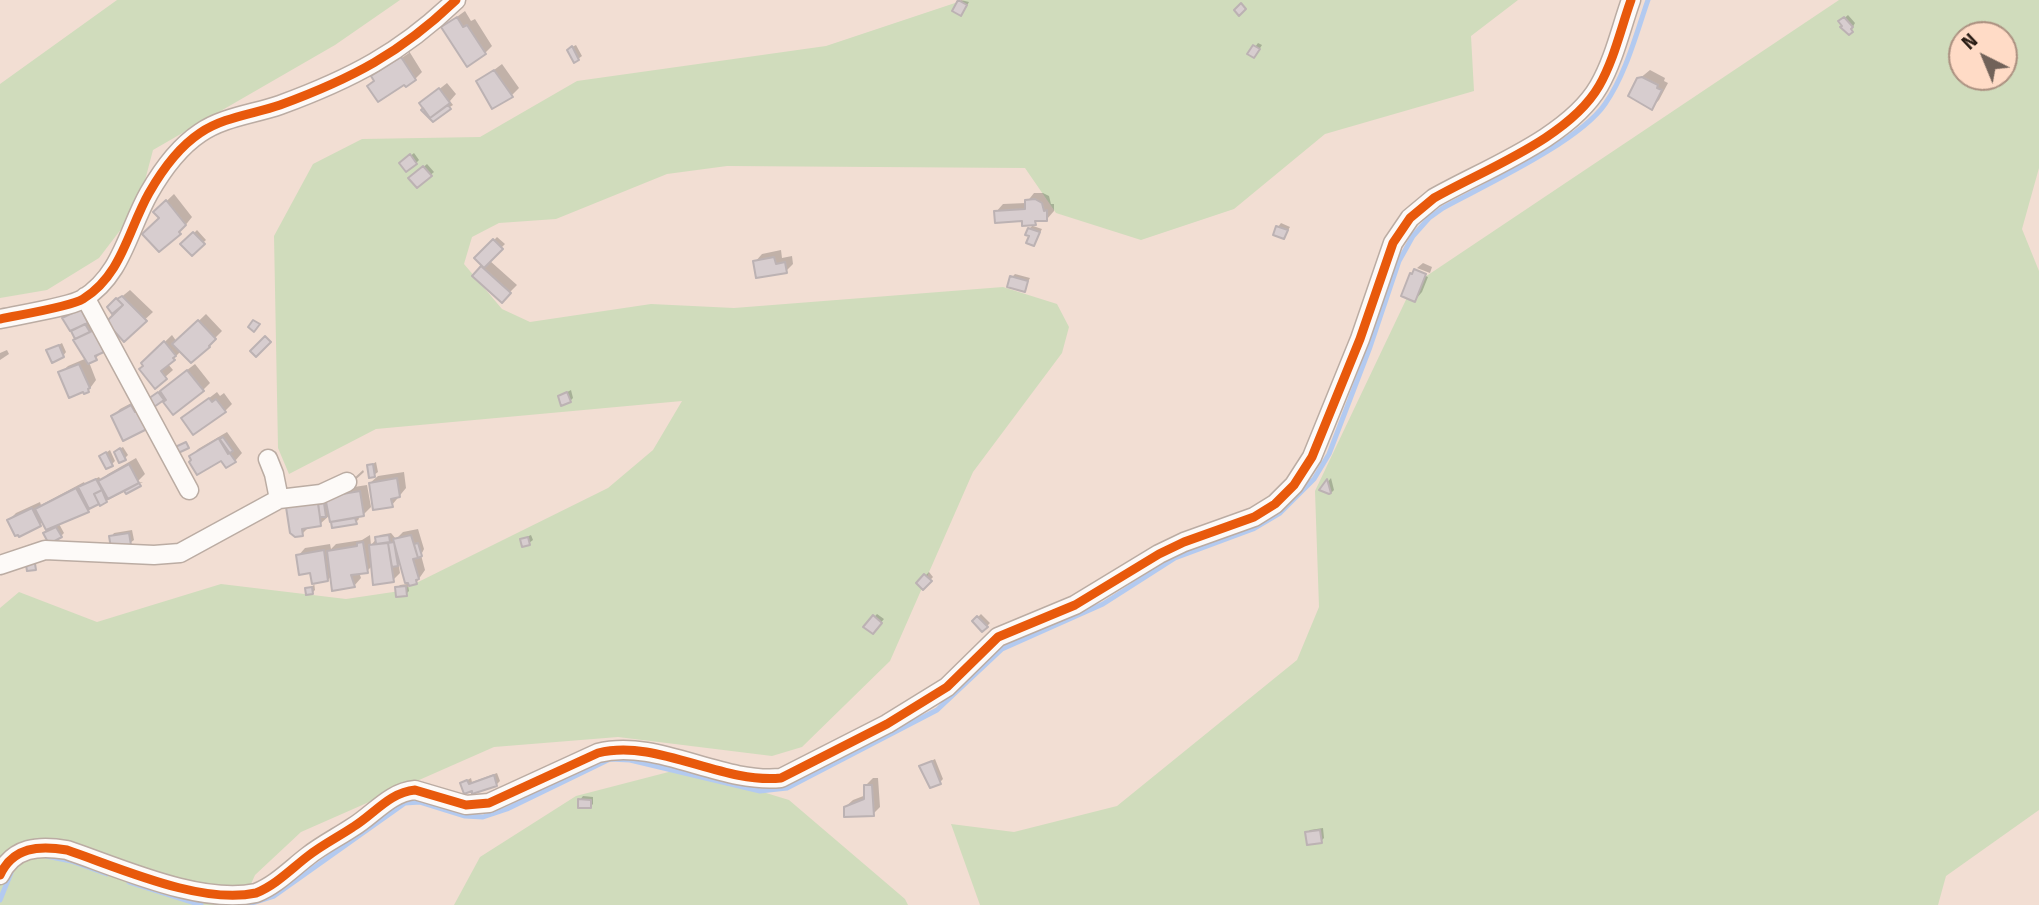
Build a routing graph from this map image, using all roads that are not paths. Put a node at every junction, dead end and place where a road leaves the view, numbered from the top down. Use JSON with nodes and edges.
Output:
{"nodes":[{"id":1,"x":456,"y":0,"type":"edge"},
{"id":2,"x":1632,"y":0,"type":"edge"},
{"id":3,"x":85,"y":297,"type":"junction"},
{"id":4,"x":0,"y":319,"type":"edge"},
{"id":5,"x":268,"y":459,"type":"dead end"},
{"id":6,"x":347,"y":482,"type":"dead end"},
{"id":7,"x":189,"y":490,"type":"dead end"},
{"id":8,"x":279,"y":499,"type":"junction"},
{"id":9,"x":0,"y":565,"type":"edge"},
{"id":10,"x":0,"y":876,"type":"edge"}],
"edges":[{"from":1,"to":3,"type":"street"},
{"from":2,"to":10,"type":"street"},
{"from":3,"to":4,"type":"street"},
{"from":3,"to":7,"type":"street"},
{"from":5,"to":8,"type":"street"},
{"from":6,"to":8,"type":"street"},
{"from":8,"to":9,"type":"street"}]}
